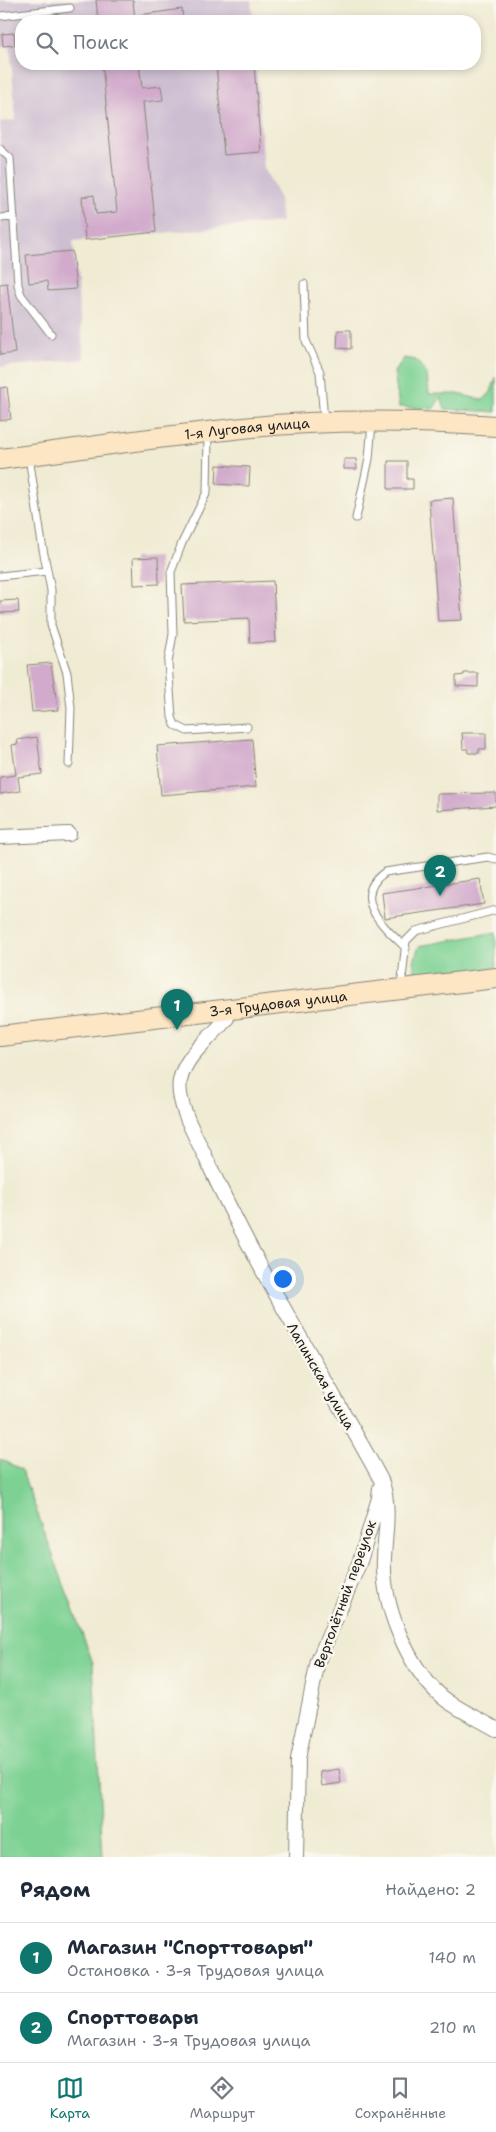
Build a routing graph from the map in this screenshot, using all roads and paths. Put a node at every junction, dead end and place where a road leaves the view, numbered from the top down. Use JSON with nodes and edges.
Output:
{"nodes":[{"id":1,"x":70,"y":8,"type":"dead end"},
{"id":2,"x":0,"y":16,"type":"edge"},
{"id":3,"x":0,"y":149,"type":"edge"},
{"id":4,"x":14,"y":217,"type":"junction"},
{"id":5,"x":0,"y":218,"type":"edge"},
{"id":6,"x":304,"y":284,"type":"dead end"},
{"id":7,"x":51,"y":334,"type":"dead end"},
{"id":8,"x":372,"y":422,"type":"junction"},
{"id":9,"x":324,"y":423,"type":"junction"},
{"id":10,"x":496,"y":426,"type":"edge"},
{"id":11,"x":208,"y":432,"type":"junction"},
{"id":12,"x":29,"y":455,"type":"junction"},
{"id":13,"x":0,"y":459,"type":"edge"},
{"id":14,"x":356,"y":518,"type":"dead end"},
{"id":15,"x":46,"y":571,"type":"junction"},
{"id":16,"x":0,"y":576,"type":"edge"},
{"id":17,"x":247,"y":727,"type":"dead end"},
{"id":18,"x":69,"y":764,"type":"dead end"},
{"id":19,"x":69,"y":834,"type":"dead end"},
{"id":20,"x":0,"y":837,"type":"edge"},
{"id":21,"x":496,"y":859,"type":"edge"},
{"id":22,"x":496,"y":910,"type":"edge"},
{"id":23,"x":406,"y":948,"type":"junction"},
{"id":24,"x":496,"y":978,"type":"edge"},
{"id":25,"x":401,"y":989,"type":"junction"},
{"id":26,"x":227,"y":1011,"type":"junction"},
{"id":27,"x":0,"y":1036,"type":"edge"},
{"id":28,"x":381,"y":1480,"type":"junction"},
{"id":29,"x":496,"y":1729,"type":"edge"},
{"id":30,"x":296,"y":1857,"type":"edge"}],
"edges":[{"from":1,"to":2,"type":"lane"},
{"from":3,"to":4,"type":"lane"},
{"from":4,"to":5,"type":"lane"},
{"from":4,"to":7,"type":"lane"},
{"from":6,"to":9,"type":"lane"},
{"from":8,"to":9,"type":"street","name":"1-я Луговая улица"},
{"from":8,"to":10,"type":"street","name":"1-я Луговая улица"},
{"from":8,"to":14,"type":"lane"},
{"from":9,"to":11,"type":"street","name":"1-я Луговая улица"},
{"from":11,"to":12,"type":"street","name":"1-я Луговая улица"},
{"from":11,"to":17,"type":"lane"},
{"from":12,"to":13,"type":"street","name":"1-я Луговая улица"},
{"from":12,"to":15,"type":"lane"},
{"from":15,"to":16,"type":"lane"},
{"from":15,"to":18,"type":"lane"},
{"from":19,"to":20,"type":"street"},
{"from":21,"to":23,"type":"lane"},
{"from":22,"to":23,"type":"lane"},
{"from":23,"to":25,"type":"lane"},
{"from":24,"to":25,"type":"street","name":"3-я Трудовая улица"},
{"from":25,"to":26,"type":"street","name":"3-я Трудовая улица"},
{"from":26,"to":27,"type":"street","name":"3-я Трудовая улица"},
{"from":26,"to":28,"type":"street","name":"Лапинская улица"},
{"from":28,"to":29,"type":"street","name":"Лапинская улица"},
{"from":28,"to":30,"type":"street","name":"Вертолётный переулок"}]}
